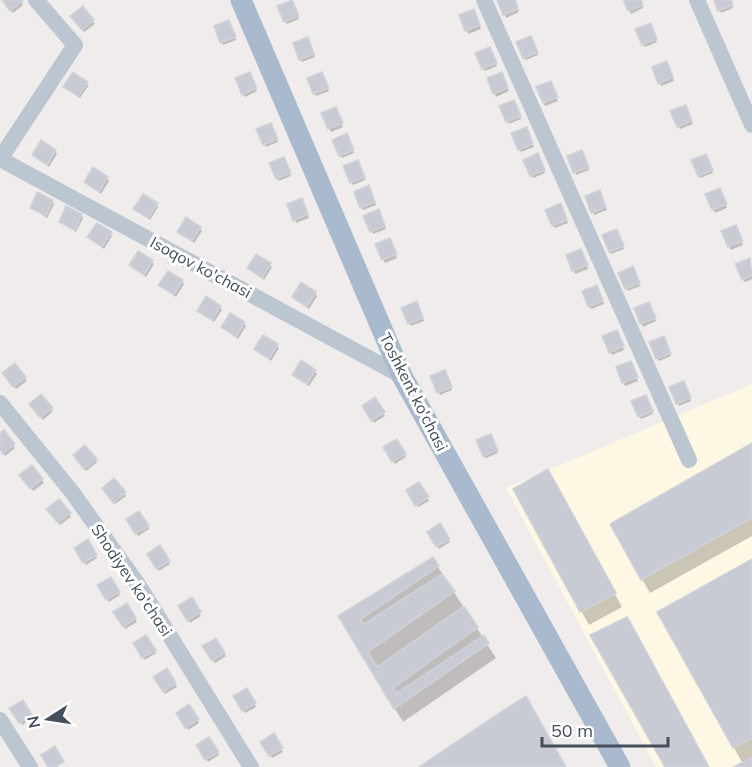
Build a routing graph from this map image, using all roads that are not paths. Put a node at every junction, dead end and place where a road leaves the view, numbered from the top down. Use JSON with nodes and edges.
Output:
{"nodes":[{"id":1,"x":36,"y":0,"type":"edge"},
{"id":2,"x":241,"y":0,"type":"edge"},
{"id":3,"x":484,"y":0,"type":"edge"},
{"id":4,"x":697,"y":0,"type":"edge"},
{"id":5,"x":752,"y":125,"type":"edge"},
{"id":6,"x":0,"y":159,"type":"edge"},
{"id":7,"x":402,"y":376,"type":"junction"},
{"id":8,"x":0,"y":403,"type":"edge"},
{"id":9,"x":689,"y":460,"type":"dead end"},
{"id":10,"x":0,"y":720,"type":"edge"},
{"id":11,"x":30,"y":767,"type":"edge"},
{"id":12,"x":251,"y":767,"type":"edge"},
{"id":13,"x":620,"y":767,"type":"edge"}],
"edges":[{"from":1,"to":6,"type":"street"},
{"from":2,"to":7,"type":"main road","name":"Toshkent ko'chasi"},
{"from":3,"to":9,"type":"street"},
{"from":4,"to":5,"type":"street"},
{"from":6,"to":7,"type":"street","name":"Isoqov ko'chasi"},
{"from":7,"to":13,"type":"main road","name":"Toshkent ko'chasi"},
{"from":8,"to":12,"type":"street","name":"Shodiyev ko'chasi"},
{"from":10,"to":11,"type":"street"}]}
